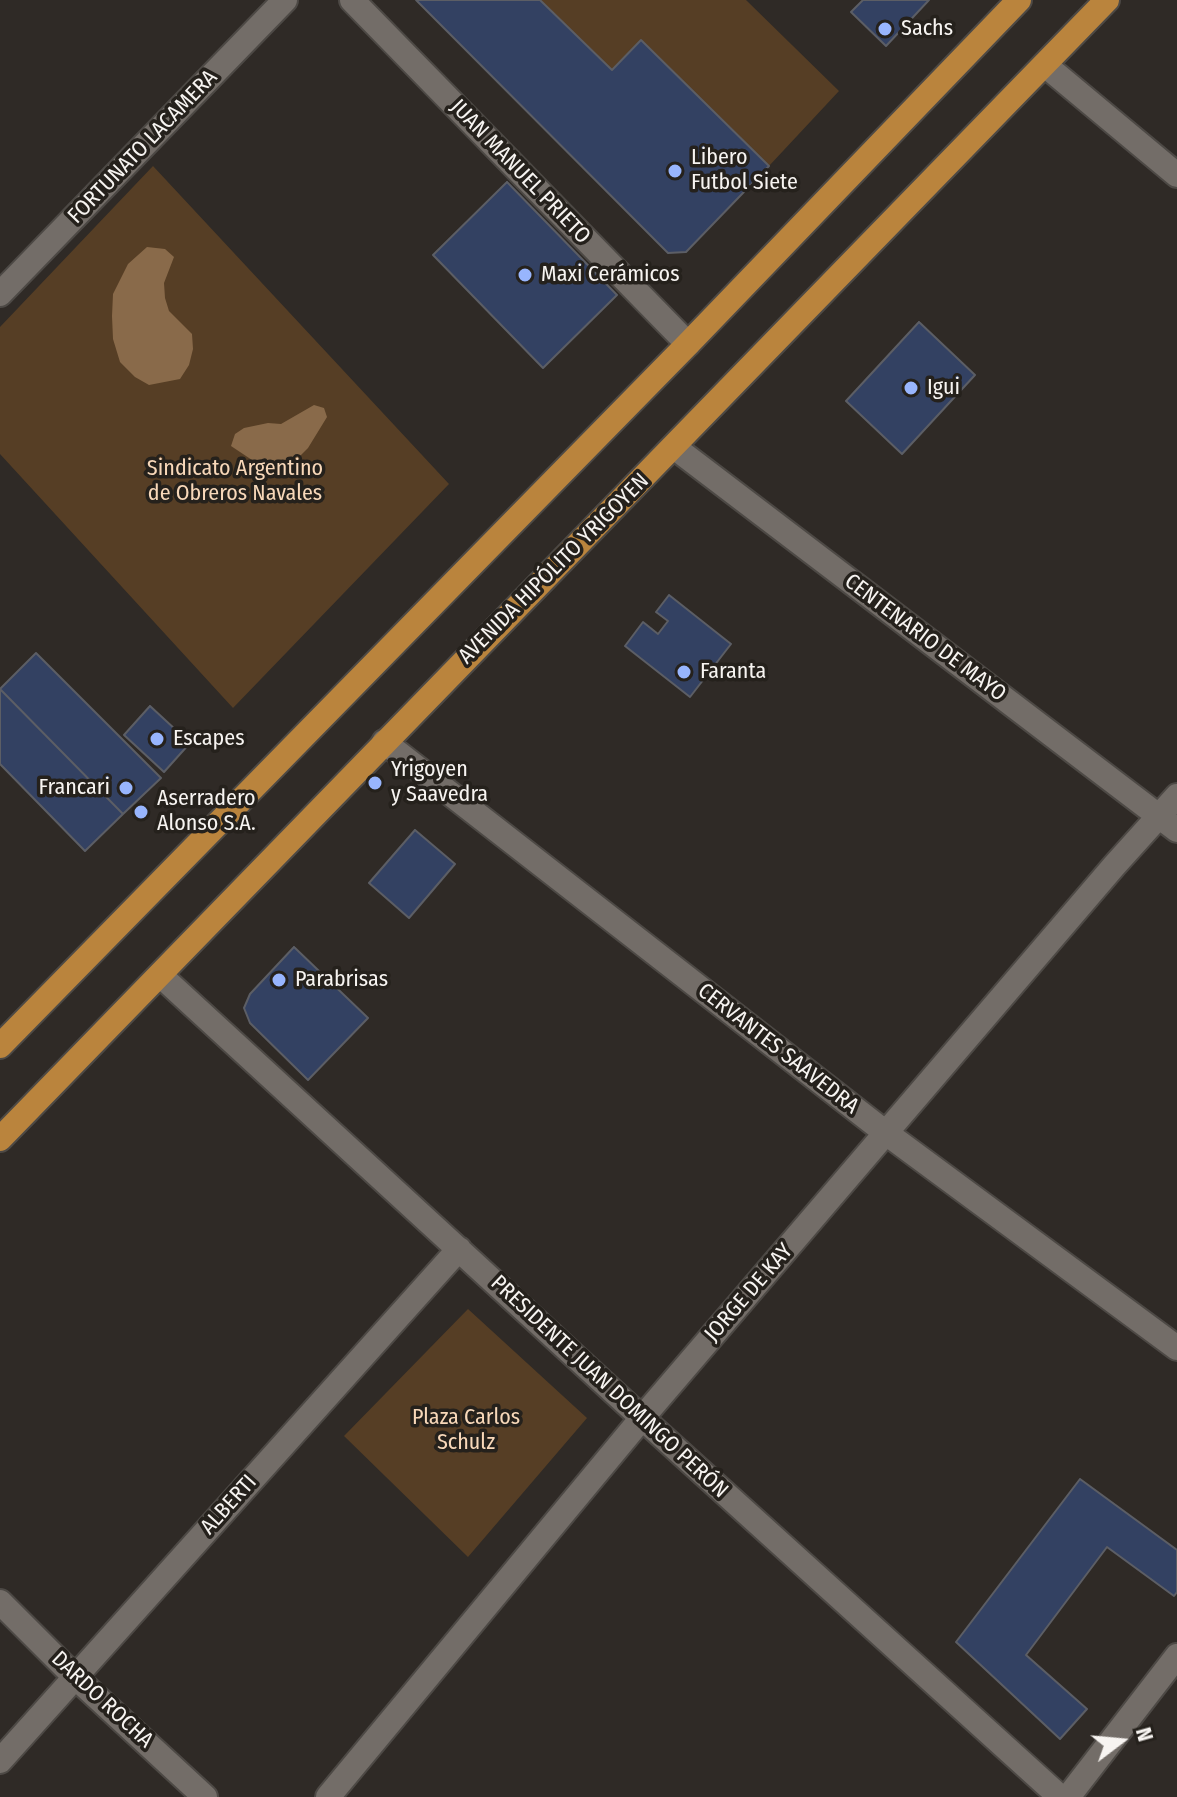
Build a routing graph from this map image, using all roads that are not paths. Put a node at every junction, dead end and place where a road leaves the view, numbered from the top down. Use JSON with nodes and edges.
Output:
{"nodes":[{"id":1,"x":285,"y":0,"type":"edge"},
{"id":2,"x":352,"y":0,"type":"edge"},
{"id":3,"x":1107,"y":0,"type":"edge"},
{"id":4,"x":1008,"y":4,"type":"edge"},
{"id":5,"x":1045,"y":65,"type":"junction"},
{"id":6,"x":1177,"y":175,"type":"edge"},
{"id":7,"x":0,"y":294,"type":"edge"},
{"id":8,"x":688,"y":344,"type":"junction"},
{"id":9,"x":674,"y":447,"type":"junction"},
{"id":10,"x":384,"y":742,"type":"junction"},
{"id":11,"x":1177,"y":796,"type":"edge"},
{"id":12,"x":1168,"y":823,"type":"edge"},
{"id":13,"x":160,"y":975,"type":"junction"},
{"id":14,"x":0,"y":1046,"type":"edge"},
{"id":15,"x":886,"y":1133,"type":"junction"},
{"id":16,"x":0,"y":1139,"type":"edge"},
{"id":17,"x":459,"y":1249,"type":"junction"},
{"id":18,"x":1177,"y":1348,"type":"edge"},
{"id":19,"x":642,"y":1418,"type":"junction"},
{"id":20,"x":0,"y":1602,"type":"edge"},
{"id":21,"x":1177,"y":1656,"type":"edge"},
{"id":22,"x":75,"y":1677,"type":"junction"},
{"id":23,"x":0,"y":1761,"type":"edge"},
{"id":24,"x":205,"y":1797,"type":"edge"},
{"id":25,"x":328,"y":1797,"type":"edge"},
{"id":26,"x":1060,"y":1797,"type":"edge"},
{"id":27,"x":1068,"y":1797,"type":"edge"}],
"edges":[{"from":1,"to":7,"type":"street","name":"FORTUNATO LACAMERA"},
{"from":2,"to":8,"type":"street","name":"JUAN MANUEL PRIETO"},
{"from":3,"to":5,"type":"main road","name":"AVENIDA HIPÓLITO YRIGOYEN"},
{"from":4,"to":8,"type":"main road"},
{"from":5,"to":6,"type":"street"},
{"from":5,"to":9,"type":"main road","name":"AVENIDA HIPÓLITO YRIGOYEN"},
{"from":8,"to":14,"type":"main road"},
{"from":9,"to":10,"type":"main road","name":"AVENIDA HIPÓLITO YRIGOYEN"},
{"from":9,"to":12,"type":"street","name":"CENTENARIO DE MAYO"},
{"from":10,"to":13,"type":"main road","name":"AVENIDA HIPÓLITO YRIGOYEN"},
{"from":10,"to":15,"type":"street","name":"CERVANTES SAAVEDRA"},
{"from":11,"to":12,"type":"street","name":"JORGE DE KAY"},
{"from":12,"to":15,"type":"street","name":"JORGE DE KAY"},
{"from":13,"to":16,"type":"main road","name":"AVENIDA HIPÓLITO YRIGOYEN"},
{"from":13,"to":17,"type":"street","name":"PRESIDENTE JUAN DOMINGO PERÓN"},
{"from":15,"to":18,"type":"street","name":"CERVANTES SAAVEDRA"},
{"from":15,"to":19,"type":"street","name":"JORGE DE KAY"},
{"from":17,"to":19,"type":"street","name":"PRESIDENTE JUAN DOMINGO PERÓN"},
{"from":17,"to":22,"type":"street","name":"ALBERTI"},
{"from":19,"to":25,"type":"street","name":"JORGE DE KAY"},
{"from":19,"to":26,"type":"street","name":"PRESIDENTE JUAN DOMINGO PERÓN"},
{"from":20,"to":22,"type":"street","name":"DARDO ROCHA"},
{"from":21,"to":27,"type":"street"},
{"from":22,"to":23,"type":"street","name":"ALBERTI"},
{"from":22,"to":24,"type":"street","name":"DARDO ROCHA"}]}
